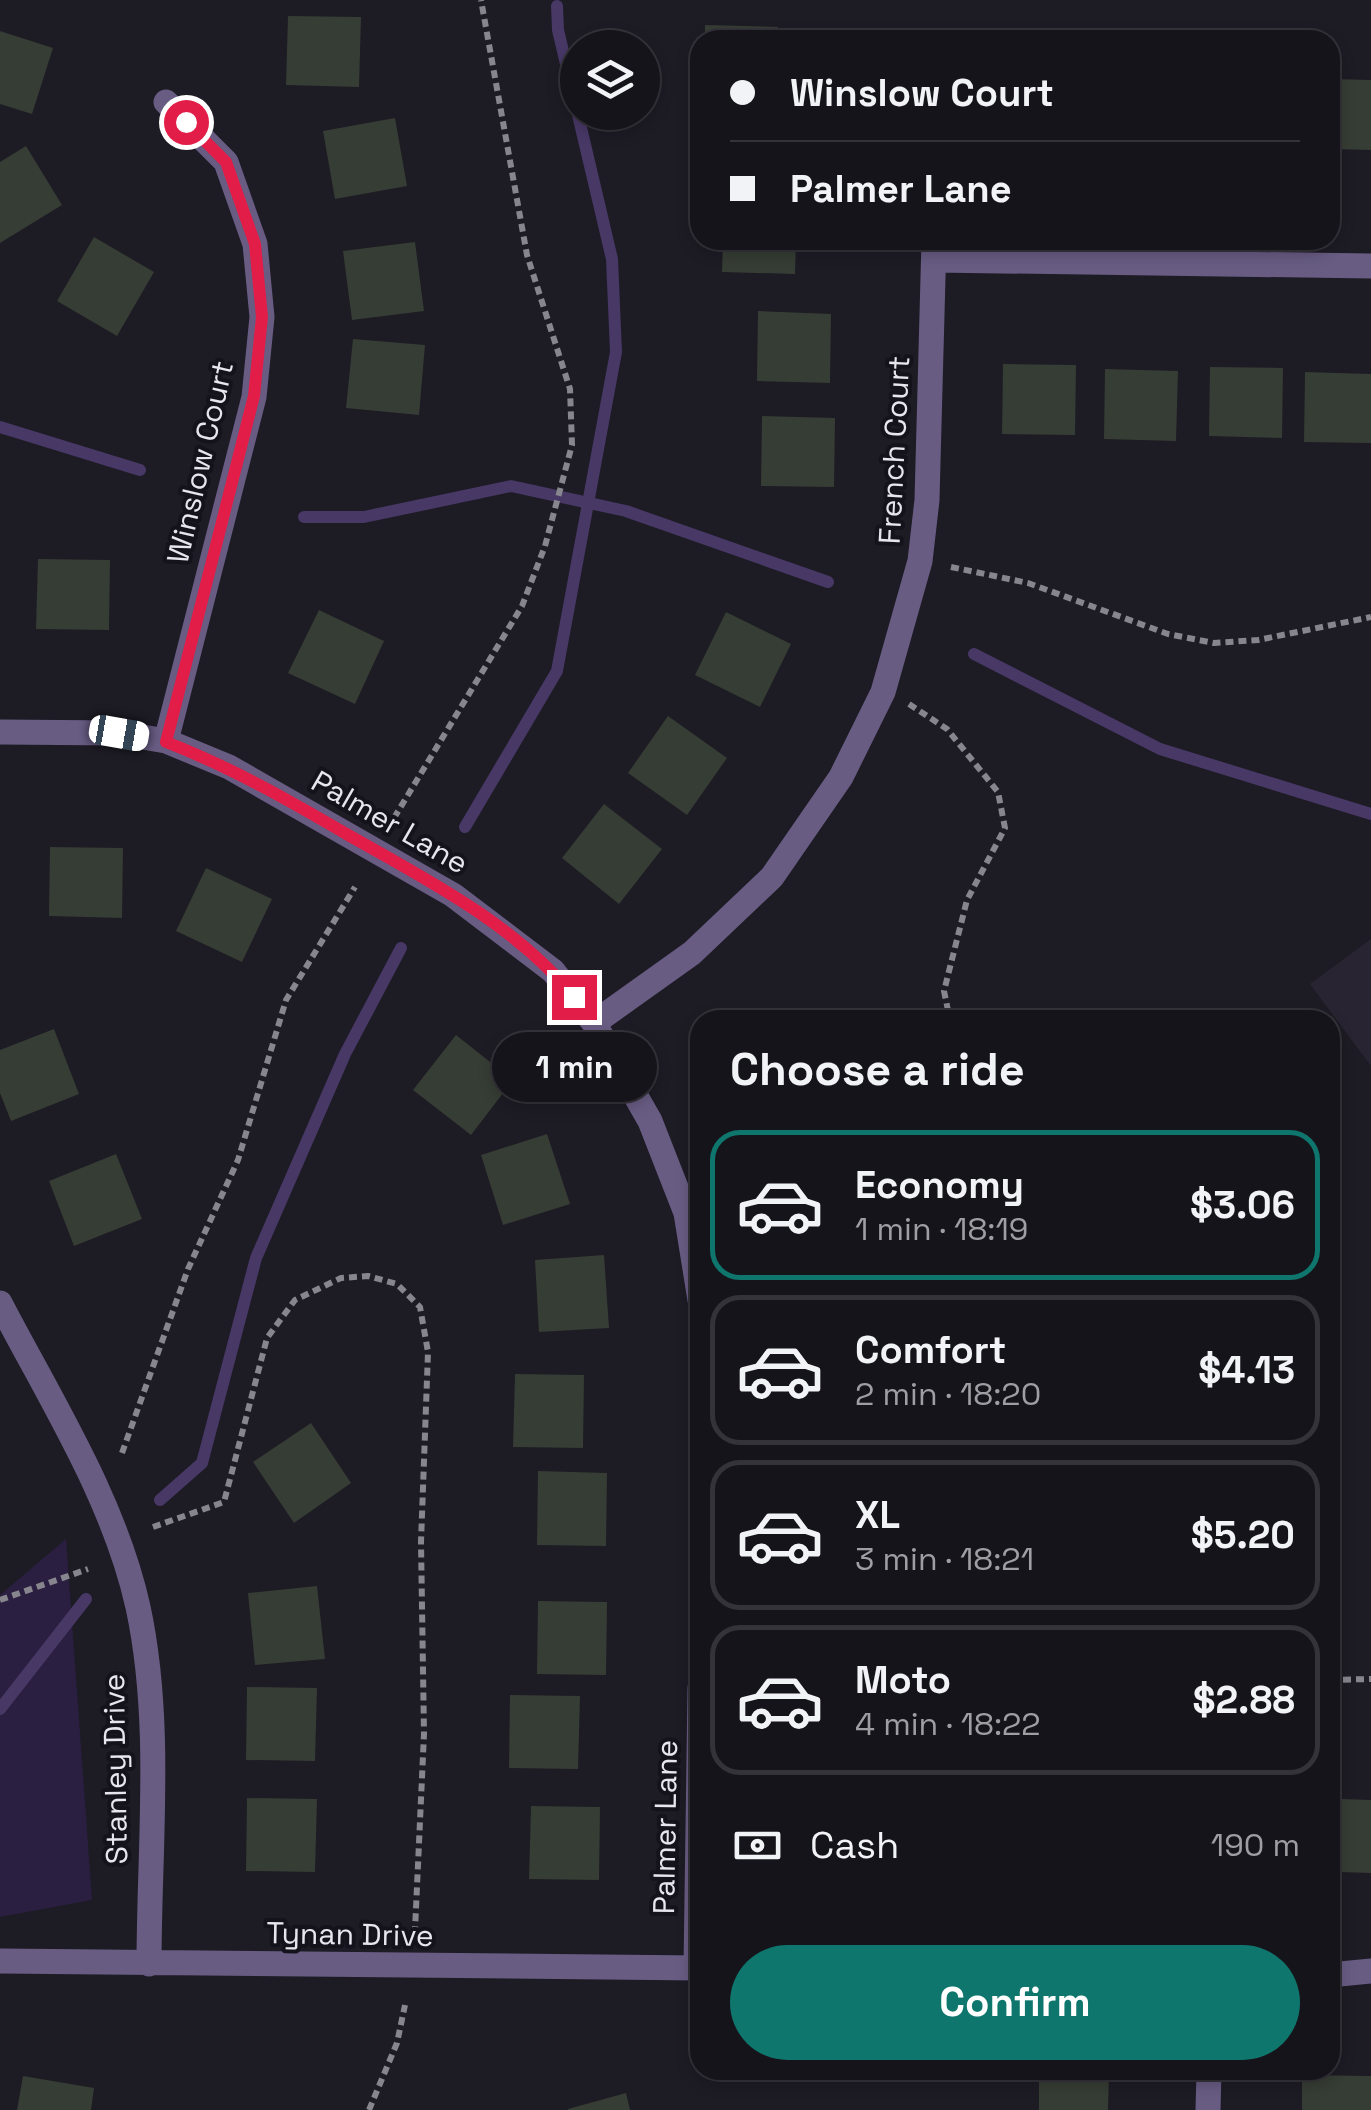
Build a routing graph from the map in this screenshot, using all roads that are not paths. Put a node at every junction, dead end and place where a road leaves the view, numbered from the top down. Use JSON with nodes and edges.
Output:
{"nodes":[{"id":1,"x":166,"y":102,"type":"dead end"},
{"id":2,"x":934,"y":250,"type":"edge"},
{"id":3,"x":1371,"y":266,"type":"edge"},
{"id":4,"x":0,"y":732,"type":"edge"},
{"id":5,"x":166,"y":742,"type":"junction"},
{"id":6,"x":594,"y":1022,"type":"junction"},
{"id":7,"x":690,"y":1239,"type":"edge"},
{"id":8,"x":0,"y":1304,"type":"edge"},
{"id":9,"x":0,"y":1961,"type":"edge"},
{"id":10,"x":149,"y":1964,"type":"junction"},
{"id":11,"x":690,"y":1968,"type":"edge"},
{"id":12,"x":1371,"y":1971,"type":"edge"},
{"id":13,"x":1340,"y":1974,"type":"edge"},
{"id":14,"x":1209,"y":2080,"type":"edge"},
{"id":15,"x":1208,"y":2110,"type":"edge"}],
"edges":[{"from":1,"to":5,"type":"street","name":"Winslow Court"},
{"from":2,"to":3,"type":"street"},
{"from":2,"to":6,"type":"street","name":"French Court"},
{"from":4,"to":5,"type":"street","name":"Palmer Lane"},
{"from":5,"to":6,"type":"street","name":"Palmer Lane"},
{"from":6,"to":7,"type":"street","name":"Palmer Lane"},
{"from":8,"to":10,"type":"street","name":"Stanley Drive"},
{"from":9,"to":10,"type":"street","name":"Tynan Drive"},
{"from":10,"to":11,"type":"street","name":"Tynan Drive"},
{"from":12,"to":13,"type":"street"},
{"from":14,"to":15,"type":"street"}]}
